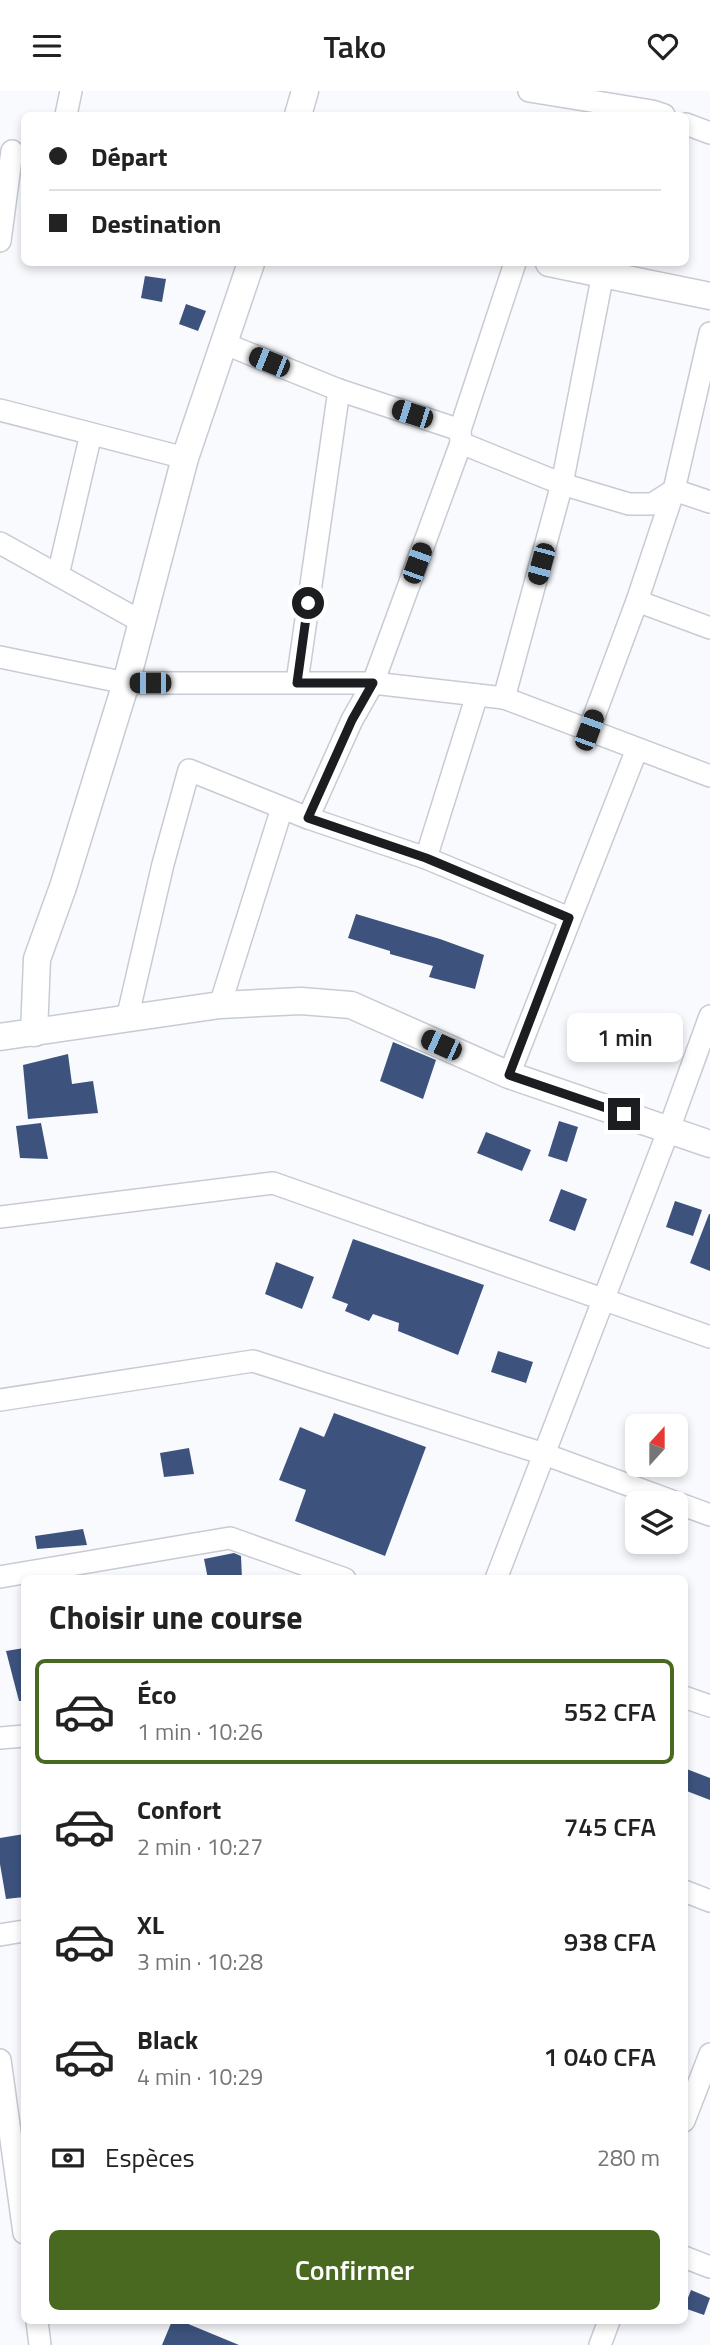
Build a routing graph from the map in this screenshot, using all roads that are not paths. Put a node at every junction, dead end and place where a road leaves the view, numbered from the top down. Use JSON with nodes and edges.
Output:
{"nodes":[{"id":1,"x":71,"y":91,"type":"edge"},
{"id":2,"x":305,"y":91,"type":"edge"},
{"id":3,"x":529,"y":91,"type":"edge"},
{"id":4,"x":563,"y":102,"type":"edge"},
{"id":5,"x":656,"y":108,"type":"edge"},
{"id":6,"x":67,"y":112,"type":"edge"},
{"id":7,"x":299,"y":112,"type":"edge"},
{"id":8,"x":689,"y":125,"type":"edge"},
{"id":9,"x":710,"y":133,"type":"edge"},
{"id":10,"x":12,"y":151,"type":"edge"},
{"id":11,"x":0,"y":241,"type":"edge"},
{"id":12,"x":250,"y":266,"type":"edge"},
{"id":13,"x":514,"y":266,"type":"edge"},
{"id":14,"x":582,"y":266,"type":"edge"},
{"id":15,"x":604,"y":268,"type":"edge"},
{"id":16,"x":710,"y":296,"type":"edge"},
{"id":17,"x":710,"y":333,"type":"edge"},
{"id":18,"x":223,"y":343,"type":"junction"},
{"id":19,"x":338,"y":390,"type":"junction"},
{"id":20,"x":0,"y":410,"type":"edge"},
{"id":21,"x":91,"y":434,"type":"junction"},
{"id":22,"x":460,"y":436,"type":"junction"},
{"id":23,"x":185,"y":458,"type":"junction"},
{"id":24,"x":562,"y":484,"type":"junction"},
{"id":25,"x":674,"y":490,"type":"junction"},
{"id":26,"x":710,"y":502,"type":"edge"},
{"id":27,"x":0,"y":543,"type":"edge"},
{"id":28,"x":58,"y":575,"type":"junction"},
{"id":29,"x":637,"y":601,"type":"junction"},
{"id":30,"x":142,"y":622,"type":"junction"},
{"id":31,"x":710,"y":628,"type":"edge"},
{"id":32,"x":0,"y":657,"type":"edge"},
{"id":33,"x":126,"y":683,"type":"junction"},
{"id":34,"x":297,"y":683,"type":"junction"},
{"id":35,"x":373,"y":683,"type":"junction"},
{"id":36,"x":477,"y":695,"type":"junction"},
{"id":37,"x":504,"y":698,"type":"junction"},
{"id":38,"x":589,"y":730,"type":"junction"},
{"id":39,"x":637,"y":749,"type":"junction"},
{"id":40,"x":710,"y":776,"type":"edge"},
{"id":41,"x":282,"y":808,"type":"junction"},
{"id":42,"x":308,"y":818,"type":"junction"},
{"id":43,"x":426,"y":858,"type":"junction"},
{"id":44,"x":569,"y":918,"type":"junction"},
{"id":45,"x":220,"y":1005,"type":"junction"},
{"id":46,"x":710,"y":1016,"type":"edge"},
{"id":47,"x":127,"y":1019,"type":"junction"},
{"id":48,"x":34,"y":1033,"type":"junction"},
{"id":49,"x":2,"y":1035,"type":"edge"},
{"id":50,"x":509,"y":1075,"type":"junction"},
{"id":51,"x":669,"y":1129,"type":"junction"},
{"id":52,"x":710,"y":1144,"type":"edge"},
{"id":53,"x":0,"y":1217,"type":"edge"},
{"id":54,"x":604,"y":1299,"type":"junction"},
{"id":55,"x":710,"y":1337,"type":"edge"},
{"id":56,"x":0,"y":1400,"type":"edge"},
{"id":57,"x":544,"y":1454,"type":"junction"},
{"id":58,"x":710,"y":1515,"type":"edge"},
{"id":59,"x":334,"y":1575,"type":"edge"},
{"id":60,"x":498,"y":1575,"type":"edge"},
{"id":61,"x":0,"y":1577,"type":"edge"},
{"id":62,"x":688,"y":1698,"type":"edge"},
{"id":63,"x":710,"y":1706,"type":"edge"},
{"id":64,"x":21,"y":1736,"type":"edge"},
{"id":65,"x":0,"y":1738,"type":"edge"},
{"id":66,"x":688,"y":1893,"type":"edge"},
{"id":67,"x":710,"y":1901,"type":"edge"},
{"id":68,"x":21,"y":1932,"type":"edge"},
{"id":69,"x":0,"y":1935,"type":"edge"},
{"id":70,"x":710,"y":2054,"type":"edge"},
{"id":71,"x":0,"y":2060,"type":"edge"},
{"id":72,"x":698,"y":2080,"type":"edge"},
{"id":73,"x":688,"y":2109,"type":"edge"},
{"id":74,"x":21,"y":2211,"type":"edge"},
{"id":75,"x":688,"y":2259,"type":"edge"},
{"id":76,"x":710,"y":2267,"type":"edge"},
{"id":77,"x":37,"y":2324,"type":"edge"},
{"id":78,"x":608,"y":2324,"type":"edge"},
{"id":79,"x":40,"y":2345,"type":"edge"},
{"id":80,"x":600,"y":2345,"type":"edge"}],
"edges":[{"from":1,"to":6,"type":"street"},
{"from":2,"to":7,"type":"street"},
{"from":3,"to":4,"type":"street"},
{"from":4,"to":5,"type":"street"},
{"from":8,"to":9,"type":"street"},
{"from":10,"to":11,"type":"street"},
{"from":12,"to":18,"type":"street"},
{"from":13,"to":22,"type":"street"},
{"from":14,"to":15,"type":"street"},
{"from":15,"to":16,"type":"street"},
{"from":15,"to":24,"type":"street"},
{"from":17,"to":25,"type":"street"},
{"from":18,"to":19,"type":"street"},
{"from":18,"to":23,"type":"street"},
{"from":19,"to":22,"type":"street"},
{"from":19,"to":34,"type":"street"},
{"from":20,"to":21,"type":"street"},
{"from":21,"to":23,"type":"street"},
{"from":21,"to":28,"type":"street"},
{"from":22,"to":24,"type":"street"},
{"from":22,"to":35,"type":"street"},
{"from":23,"to":30,"type":"street"},
{"from":24,"to":25,"type":"street"},
{"from":24,"to":37,"type":"street"},
{"from":25,"to":26,"type":"street"},
{"from":25,"to":29,"type":"street"},
{"from":27,"to":28,"type":"street"},
{"from":28,"to":30,"type":"street"},
{"from":29,"to":31,"type":"street"},
{"from":29,"to":38,"type":"street"},
{"from":30,"to":33,"type":"street"},
{"from":32,"to":33,"type":"street"},
{"from":33,"to":34,"type":"street"},
{"from":33,"to":48,"type":"street"},
{"from":34,"to":35,"type":"street"},
{"from":35,"to":36,"type":"street"},
{"from":35,"to":42,"type":"street"},
{"from":36,"to":37,"type":"street"},
{"from":36,"to":43,"type":"street"},
{"from":37,"to":38,"type":"street"},
{"from":38,"to":39,"type":"street"},
{"from":39,"to":40,"type":"street"},
{"from":39,"to":44,"type":"street"},
{"from":41,"to":42,"type":"street"},
{"from":41,"to":45,"type":"street"},
{"from":41,"to":47,"type":"street"},
{"from":42,"to":43,"type":"street"},
{"from":43,"to":44,"type":"street"},
{"from":44,"to":50,"type":"street"},
{"from":45,"to":47,"type":"street"},
{"from":45,"to":50,"type":"street"},
{"from":46,"to":51,"type":"street"},
{"from":47,"to":48,"type":"street"},
{"from":48,"to":49,"type":"street"},
{"from":50,"to":51,"type":"street"},
{"from":51,"to":52,"type":"street"},
{"from":51,"to":54,"type":"street"},
{"from":53,"to":54,"type":"street"},
{"from":54,"to":55,"type":"street"},
{"from":54,"to":57,"type":"street"},
{"from":56,"to":57,"type":"street"},
{"from":57,"to":58,"type":"street"},
{"from":57,"to":60,"type":"street"},
{"from":59,"to":61,"type":"street"},
{"from":62,"to":63,"type":"street"},
{"from":64,"to":65,"type":"street"},
{"from":66,"to":67,"type":"street"},
{"from":68,"to":69,"type":"street"},
{"from":70,"to":72,"type":"street"},
{"from":71,"to":74,"type":"street"},
{"from":72,"to":73,"type":"street"},
{"from":75,"to":76,"type":"street"},
{"from":77,"to":79,"type":"street"},
{"from":78,"to":80,"type":"street"}]}
